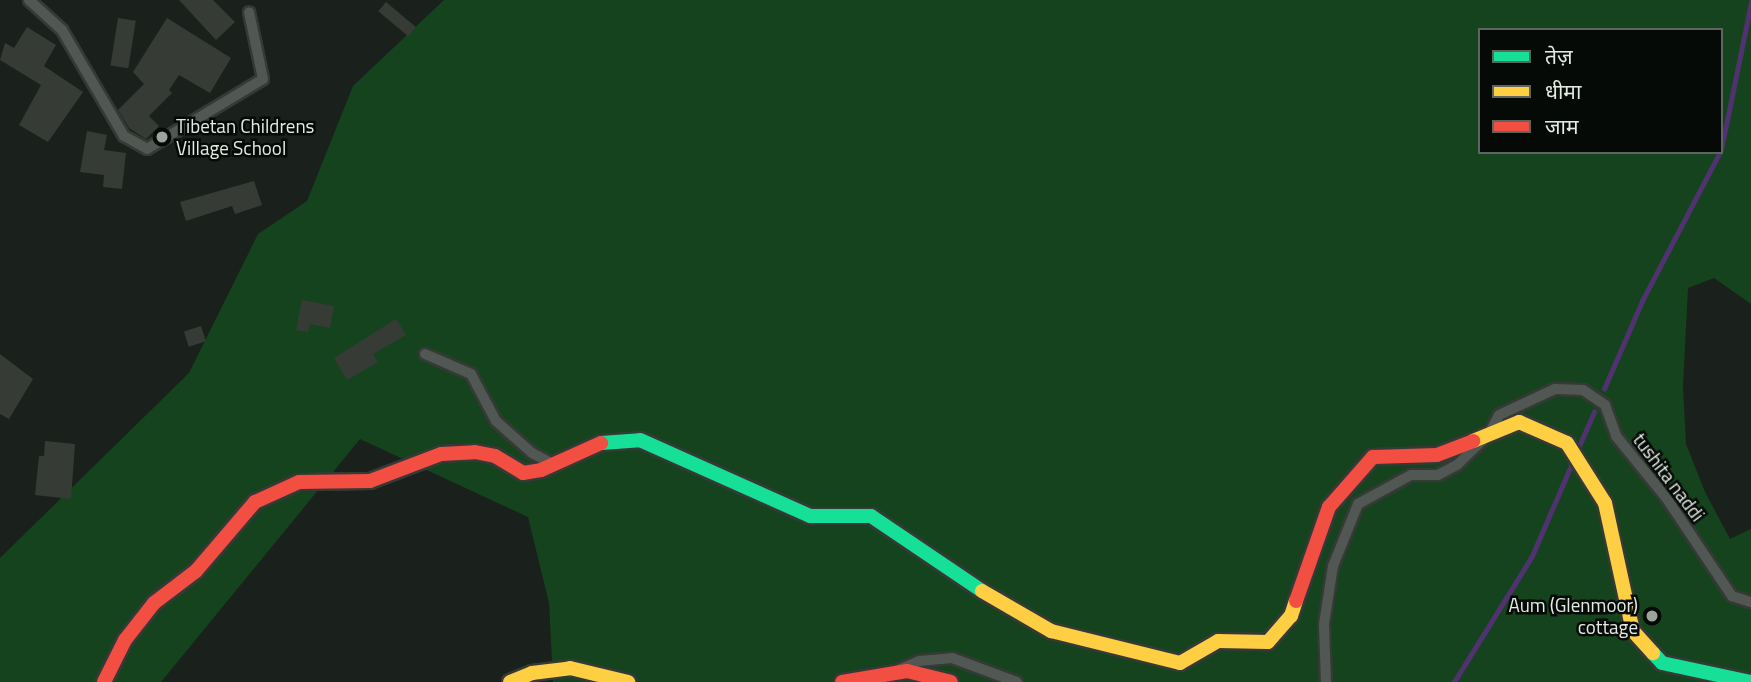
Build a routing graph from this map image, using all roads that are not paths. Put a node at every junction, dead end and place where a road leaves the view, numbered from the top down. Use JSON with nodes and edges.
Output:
{"nodes":[{"id":1,"x":30,"y":0,"type":"edge"},
{"id":2,"x":249,"y":12,"type":"dead end"},
{"id":3,"x":425,"y":354,"type":"dead end"},
{"id":4,"x":1489,"y":434,"type":"junction"},
{"id":5,"x":553,"y":464,"type":"junction"},
{"id":6,"x":1751,"y":602,"type":"edge"},
{"id":7,"x":886,"y":675,"type":"junction"},
{"id":8,"x":104,"y":682,"type":"edge"},
{"id":9,"x":510,"y":682,"type":"edge"},
{"id":10,"x":628,"y":682,"type":"edge"},
{"id":11,"x":842,"y":682,"type":"edge"},
{"id":12,"x":951,"y":682,"type":"edge"},
{"id":13,"x":1017,"y":682,"type":"edge"},
{"id":14,"x":1326,"y":682,"type":"edge"},
{"id":15,"x":1751,"y":682,"type":"edge"}],
"edges":[{"from":1,"to":2,"type":"street"},
{"from":3,"to":5,"type":"street"},
{"from":4,"to":5,"type":"street"},
{"from":4,"to":6,"type":"street","name":"tushita naddi"},
{"from":4,"to":14,"type":"street","name":"tushita naddi"},
{"from":4,"to":15,"type":"street"},
{"from":5,"to":8,"type":"street"},
{"from":7,"to":11,"type":"street"},
{"from":7,"to":12,"type":"street"},
{"from":7,"to":13,"type":"street"},
{"from":9,"to":10,"type":"street"}]}
